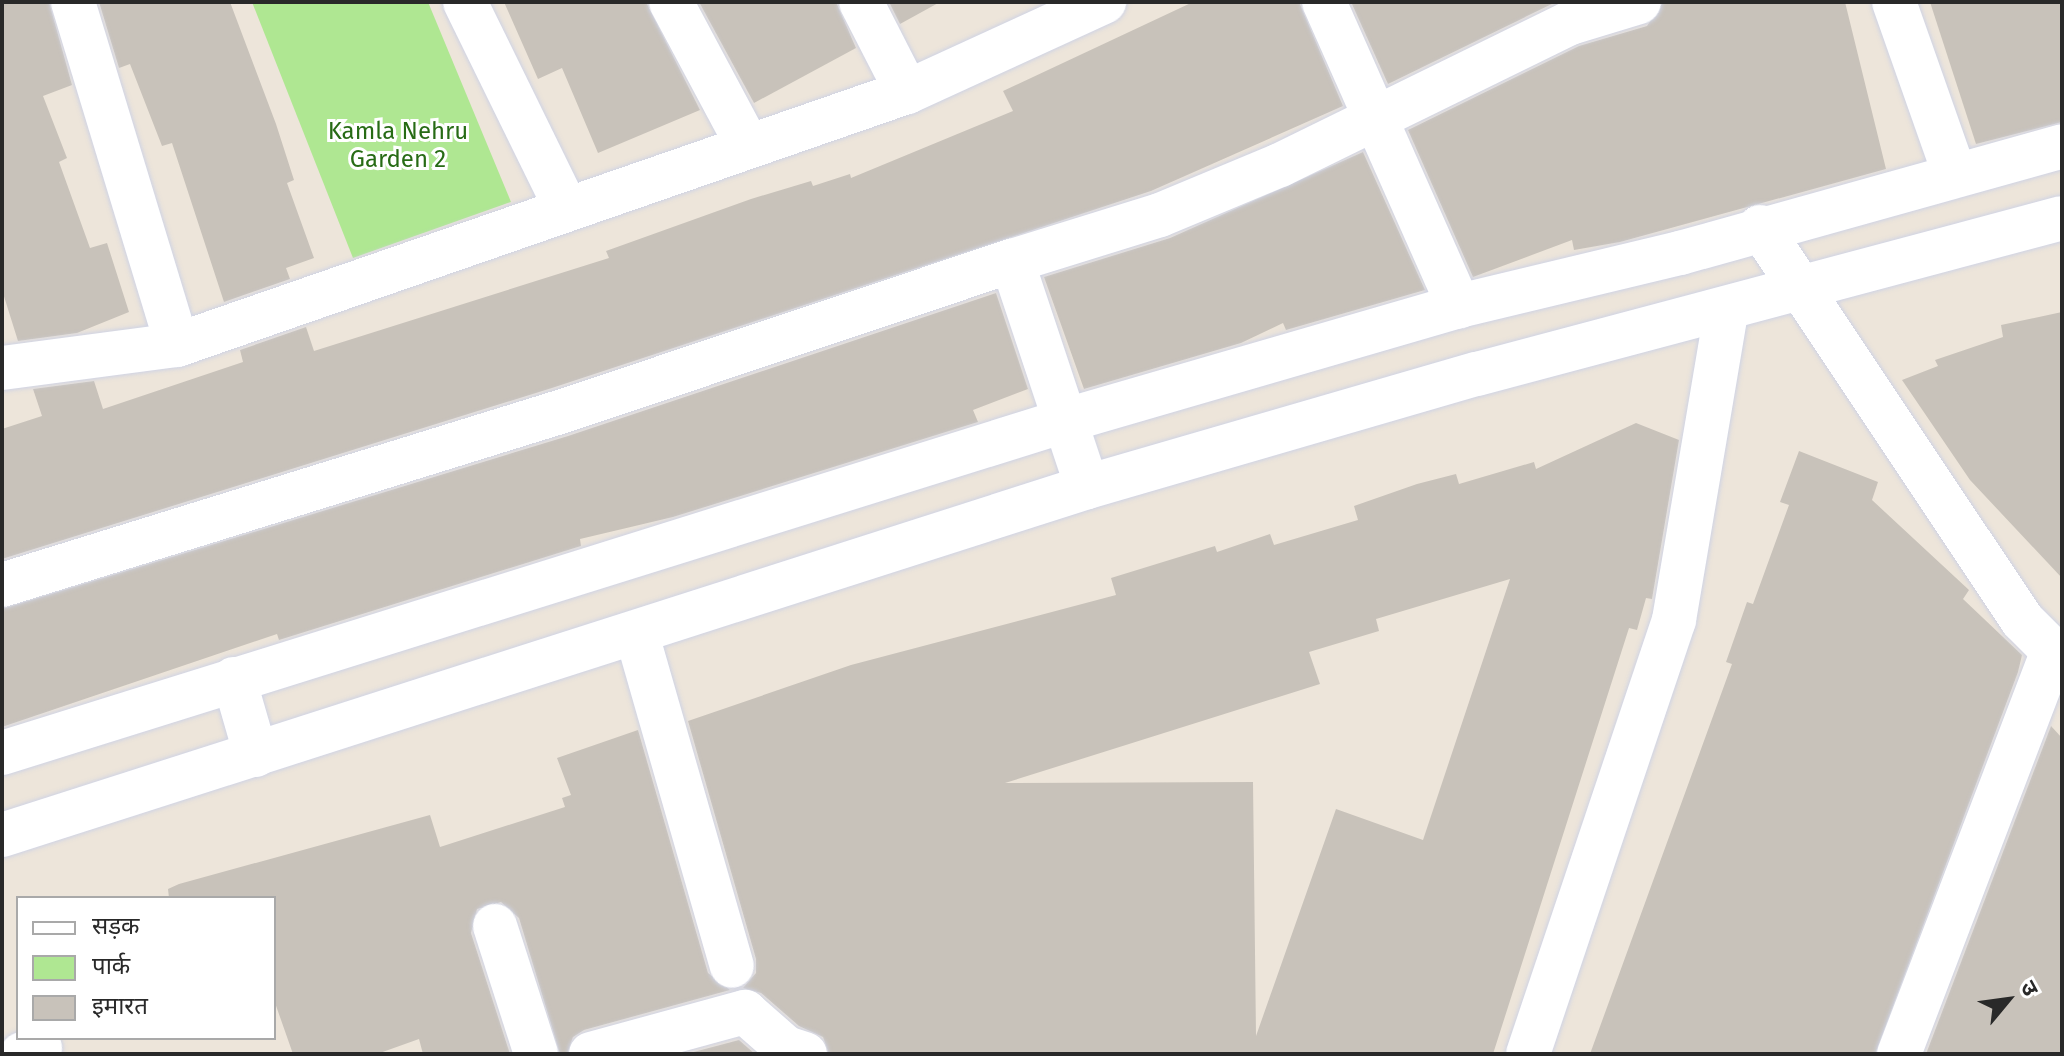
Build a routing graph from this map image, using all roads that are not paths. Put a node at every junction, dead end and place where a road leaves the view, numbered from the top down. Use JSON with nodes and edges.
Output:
{"nodes":[{"id":1,"x":73,"y":2,"type":"edge"},
{"id":2,"x":465,"y":2,"type":"edge"},
{"id":3,"x":671,"y":2,"type":"edge"},
{"id":4,"x":861,"y":2,"type":"edge"},
{"id":5,"x":1324,"y":2,"type":"edge"},
{"id":6,"x":1639,"y":2,"type":"edge"},
{"id":7,"x":1894,"y":2,"type":"edge"},
{"id":8,"x":1081,"y":7,"type":"edge"},
{"id":9,"x":907,"y":92,"type":"junction"},
{"id":10,"x":1379,"y":117,"type":"junction"},
{"id":11,"x":748,"y":146,"type":"junction"},
{"id":12,"x":2062,"y":146,"type":"edge"},
{"id":13,"x":1954,"y":172,"type":"junction"},
{"id":14,"x":566,"y":208,"type":"junction"},
{"id":15,"x":2062,"y":218,"type":"edge"},
{"id":16,"x":1760,"y":227,"type":"junction"},
{"id":17,"x":1012,"y":261,"type":"junction"},
{"id":18,"x":1803,"y":291,"type":"junction"},
{"id":19,"x":1459,"y":306,"type":"junction"},
{"id":20,"x":1726,"y":312,"type":"junction"},
{"id":21,"x":177,"y":345,"type":"junction"},
{"id":22,"x":2,"y":368,"type":"edge"},
{"id":23,"x":1067,"y":420,"type":"junction"},
{"id":24,"x":1087,"y":487,"type":"junction"},
{"id":25,"x":2,"y":585,"type":"edge"},
{"id":26,"x":637,"y":635,"type":"junction"},
{"id":27,"x":2050,"y":635,"type":"edge"},
{"id":28,"x":234,"y":679,"type":"junction"},
{"id":29,"x":2,"y":753,"type":"edge"},
{"id":30,"x":256,"y":755,"type":"junction"},
{"id":31,"x":2,"y":835,"type":"edge"},
{"id":32,"x":495,"y":926,"type":"dead end"},
{"id":33,"x":732,"y":966,"type":"dead end"},
{"id":34,"x":791,"y":1052,"type":"edge"},
{"id":35,"x":536,"y":1054,"type":"edge"},
{"id":36,"x":591,"y":1054,"type":"edge"},
{"id":37,"x":1528,"y":1054,"type":"edge"},
{"id":38,"x":1899,"y":1054,"type":"edge"}],
"edges":[{"from":1,"to":21,"type":"street"},
{"from":2,"to":14,"type":"street"},
{"from":3,"to":11,"type":"street"},
{"from":4,"to":9,"type":"street"},
{"from":5,"to":10,"type":"street"},
{"from":6,"to":10,"type":"street"},
{"from":7,"to":13,"type":"street"},
{"from":8,"to":9,"type":"street"},
{"from":9,"to":11,"type":"street"},
{"from":10,"to":17,"type":"street"},
{"from":10,"to":19,"type":"street"},
{"from":11,"to":14,"type":"street"},
{"from":12,"to":13,"type":"street"},
{"from":13,"to":16,"type":"street"},
{"from":14,"to":21,"type":"street"},
{"from":15,"to":18,"type":"street"},
{"from":16,"to":18,"type":"street"},
{"from":16,"to":19,"type":"street"},
{"from":17,"to":23,"type":"street"},
{"from":17,"to":25,"type":"street"},
{"from":18,"to":20,"type":"street"},
{"from":18,"to":27,"type":"street"},
{"from":19,"to":23,"type":"street"},
{"from":20,"to":24,"type":"street"},
{"from":20,"to":37,"type":"street"},
{"from":21,"to":22,"type":"street"},
{"from":23,"to":24,"type":"street"},
{"from":23,"to":28,"type":"street"},
{"from":24,"to":26,"type":"street"},
{"from":26,"to":30,"type":"street"},
{"from":26,"to":33,"type":"street"},
{"from":27,"to":38,"type":"street"},
{"from":28,"to":29,"type":"street"},
{"from":28,"to":30,"type":"street"},
{"from":30,"to":31,"type":"street"},
{"from":32,"to":35,"type":"street"},
{"from":34,"to":36,"type":"street"}]}
